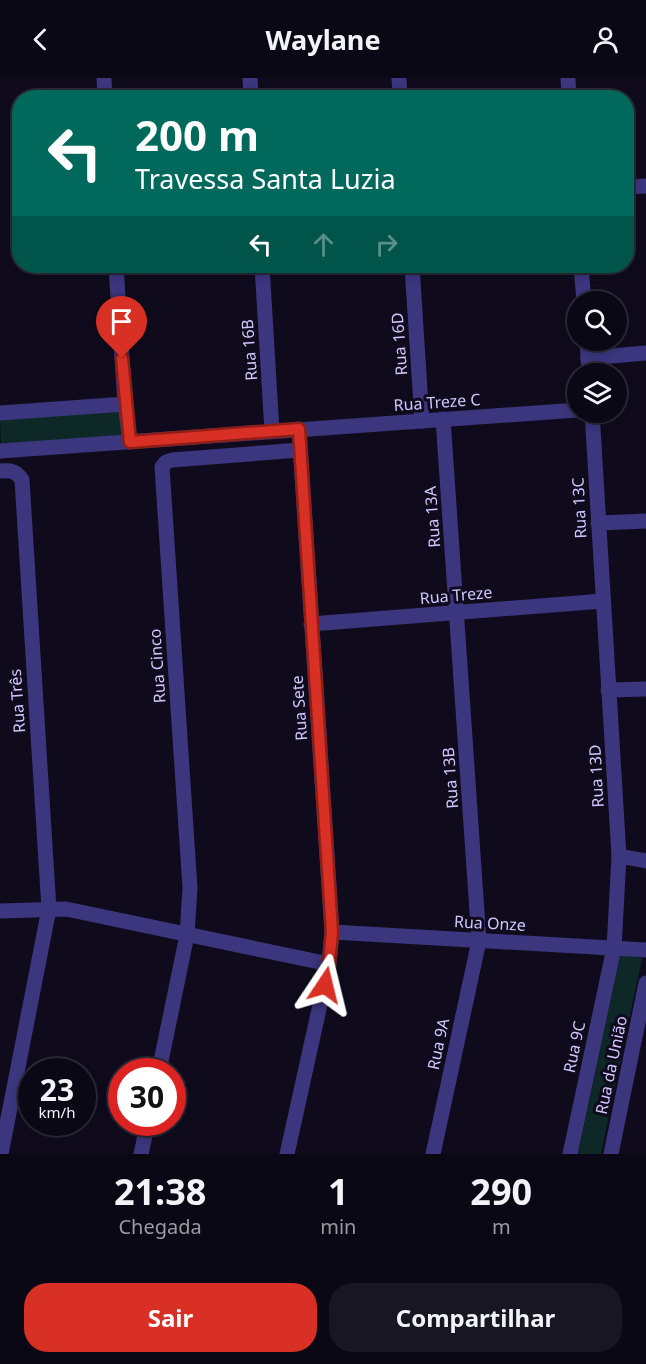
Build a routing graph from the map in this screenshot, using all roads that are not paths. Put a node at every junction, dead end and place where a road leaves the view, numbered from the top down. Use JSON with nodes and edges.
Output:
{"nodes":[{"id":1,"x":116,"y":273,"type":"edge"},
{"id":2,"x":262,"y":273,"type":"edge"},
{"id":3,"x":412,"y":273,"type":"edge"},
{"id":4,"x":582,"y":273,"type":"edge"},
{"id":5,"x":583,"y":291,"type":"edge"},
{"id":6,"x":588,"y":351,"type":"edge"},
{"id":7,"x":646,"y":353,"type":"edge"},
{"id":8,"x":588,"y":358,"type":"junction"},
{"id":9,"x":588,"y":363,"type":"edge"},
{"id":10,"x":125,"y":404,"type":"junction"},
{"id":11,"x":567,"y":411,"type":"edge"},
{"id":12,"x":0,"y":413,"type":"edge"},
{"id":13,"x":443,"y":419,"type":"junction"},
{"id":14,"x":422,"y":421,"type":"junction"},
{"id":15,"x":593,"y":423,"type":"edge"},
{"id":16,"x":299,"y":429,"type":"junction"},
{"id":17,"x":272,"y":432,"type":"junction"},
{"id":18,"x":130,"y":442,"type":"junction"},
{"id":19,"x":300,"y":450,"type":"junction"},
{"id":20,"x":0,"y":451,"type":"edge"},
{"id":21,"x":2,"y":467,"type":"edge"},
{"id":22,"x":646,"y":520,"type":"edge"},
{"id":23,"x":598,"y":523,"type":"junction"},
{"id":24,"x":603,"y":601,"type":"junction"},
{"id":25,"x":456,"y":613,"type":"junction"},
{"id":26,"x":311,"y":624,"type":"junction"},
{"id":27,"x":646,"y":689,"type":"edge"},
{"id":28,"x":608,"y":690,"type":"junction"},
{"id":29,"x":619,"y":856,"type":"junction"},
{"id":30,"x":646,"y":861,"type":"edge"},
{"id":31,"x":49,"y":909,"type":"junction"},
{"id":32,"x":0,"y":910,"type":"edge"},
{"id":33,"x":332,"y":932,"type":"junction"},
{"id":34,"x":187,"y":935,"type":"junction"},
{"id":35,"x":479,"y":941,"type":"junction"},
{"id":36,"x":614,"y":948,"type":"junction"},
{"id":37,"x":646,"y":950,"type":"edge"},
{"id":38,"x":329,"y":964,"type":"junction"},
{"id":39,"x":646,"y":983,"type":"edge"},
{"id":40,"x":162,"y":1058,"type":"edge"},
{"id":41,"x":145,"y":1136,"type":"edge"},
{"id":42,"x":1,"y":1154,"type":"edge"},
{"id":43,"x":141,"y":1154,"type":"edge"},
{"id":44,"x":287,"y":1154,"type":"edge"},
{"id":45,"x":433,"y":1154,"type":"edge"},
{"id":46,"x":570,"y":1154,"type":"edge"},
{"id":47,"x":611,"y":1154,"type":"edge"}],
"edges":[{"from":1,"to":10,"type":"street"},
{"from":2,"to":17,"type":"street","name":"Rua 16B"},
{"from":3,"to":14,"type":"street","name":"Rua 16D"},
{"from":4,"to":5,"type":"street"},
{"from":6,"to":8,"type":"street"},
{"from":7,"to":8,"type":"street"},
{"from":8,"to":9,"type":"street"},
{"from":10,"to":12,"type":"street"},
{"from":10,"to":18,"type":"street"},
{"from":11,"to":13,"type":"street","name":"Rua Treze C"},
{"from":13,"to":14,"type":"street","name":"Rua Treze C"},
{"from":13,"to":25,"type":"street","name":"Rua 13A"},
{"from":14,"to":16,"type":"street","name":"Rua Treze C"},
{"from":15,"to":23,"type":"street","name":"Rua 13C"},
{"from":16,"to":17,"type":"street","name":"Rua Treze C"},
{"from":16,"to":19,"type":"street","name":"Rua Sete"},
{"from":17,"to":18,"type":"street","name":"Rua Treze C"},
{"from":18,"to":20,"type":"street","name":"Rua Treze C"},
{"from":19,"to":26,"type":"street","name":"Rua Sete"},
{"from":19,"to":34,"type":"street","name":"Rua Cinco"},
{"from":21,"to":31,"type":"street","name":"Rua Três"},
{"from":22,"to":23,"type":"street"},
{"from":23,"to":24,"type":"street","name":"Rua 13C"},
{"from":24,"to":25,"type":"street","name":"Rua Treze"},
{"from":24,"to":28,"type":"street","name":"Rua 13D"},
{"from":25,"to":26,"type":"street","name":"Rua Treze"},
{"from":25,"to":35,"type":"street","name":"Rua 13B"},
{"from":26,"to":33,"type":"street","name":"Rua Sete"},
{"from":27,"to":28,"type":"street"},
{"from":28,"to":29,"type":"street","name":"Rua 13D"},
{"from":29,"to":30,"type":"street"},
{"from":29,"to":36,"type":"street","name":"Rua 13D"},
{"from":31,"to":32,"type":"street"},
{"from":31,"to":34,"type":"street"},
{"from":31,"to":42,"type":"street","name":"Rua Três"},
{"from":33,"to":35,"type":"street","name":"Rua Onze"},
{"from":33,"to":38,"type":"street","name":"Rua Sete"},
{"from":34,"to":38,"type":"street"},
{"from":34,"to":40,"type":"street","name":"Rua Cinco"},
{"from":35,"to":36,"type":"street","name":"Rua Onze"},
{"from":35,"to":45,"type":"street","name":"Rua 9A"},
{"from":36,"to":37,"type":"street","name":"Rua Onze"},
{"from":36,"to":46,"type":"street","name":"Rua 9C"},
{"from":38,"to":44,"type":"street","name":"Rua Sete"},
{"from":39,"to":47,"type":"street","name":"Rua da União"},
{"from":41,"to":43,"type":"street"}]}
